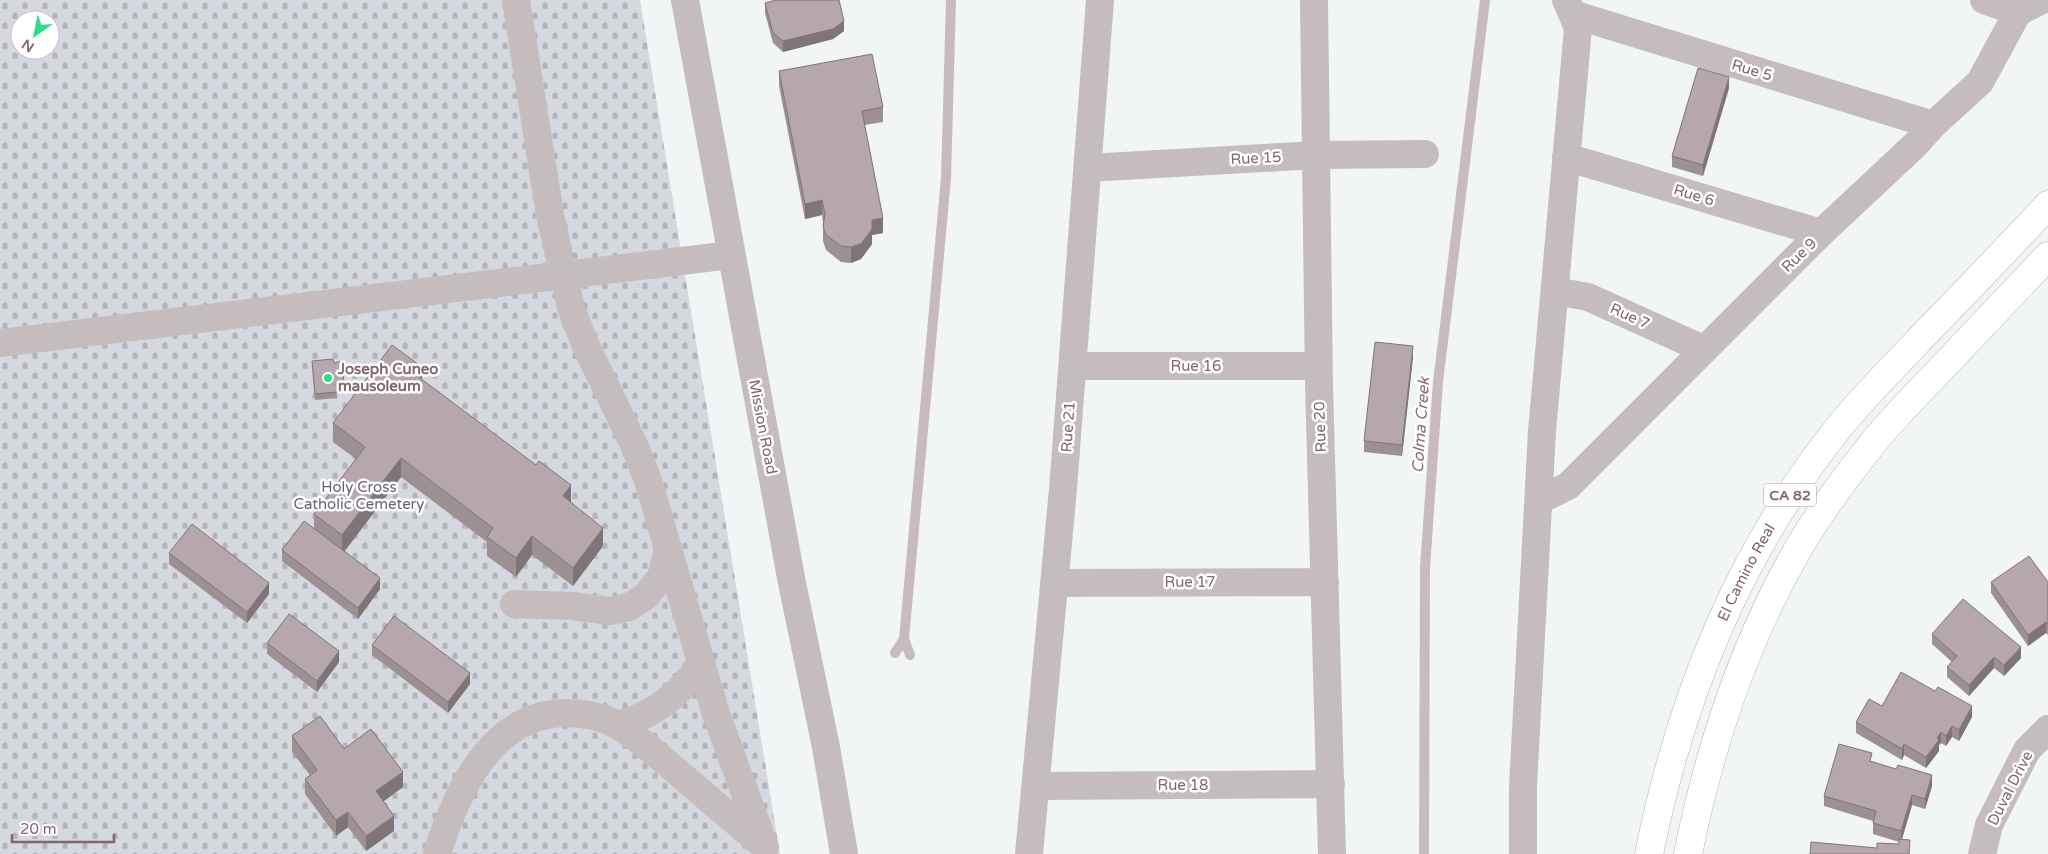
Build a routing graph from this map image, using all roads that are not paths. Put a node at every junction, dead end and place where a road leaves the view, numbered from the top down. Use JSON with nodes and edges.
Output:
{"nodes":[{"id":1,"x":516,"y":0,"type":"edge"},
{"id":2,"x":685,"y":0,"type":"edge"},
{"id":3,"x":1100,"y":0,"type":"edge"},
{"id":4,"x":1314,"y":0,"type":"edge"},
{"id":5,"x":1984,"y":0,"type":"edge"},
{"id":6,"x":2030,"y":6,"type":"edge"},
{"id":7,"x":1569,"y":7,"type":"edge"},
{"id":8,"x":1933,"y":125,"type":"junction"},
{"id":9,"x":1424,"y":154,"type":"dead end"},
{"id":10,"x":1316,"y":155,"type":"junction"},
{"id":11,"x":1566,"y":157,"type":"junction"},
{"id":12,"x":1088,"y":168,"type":"junction"},
{"id":13,"x":2048,"y":205,"type":"edge"},
{"id":14,"x":1821,"y":233,"type":"junction"},
{"id":15,"x":731,"y":255,"type":"junction"},
{"id":16,"x":2048,"y":256,"type":"edge"},
{"id":17,"x":562,"y":274,"type":"junction"},
{"id":18,"x":1555,"y":290,"type":"junction"},
{"id":19,"x":0,"y":343,"type":"edge"},
{"id":20,"x":1704,"y":349,"type":"junction"},
{"id":21,"x":1072,"y":366,"type":"junction"},
{"id":22,"x":1319,"y":366,"type":"junction"},
{"id":23,"x":1540,"y":500,"type":"junction"},
{"id":24,"x":668,"y":550,"type":"junction"},
{"id":25,"x":1325,"y":582,"type":"junction"},
{"id":26,"x":1055,"y":583,"type":"junction"},
{"id":27,"x":514,"y":604,"type":"dead end"},
{"id":28,"x":700,"y":665,"type":"junction"},
{"id":29,"x":616,"y":725,"type":"junction"},
{"id":30,"x":2048,"y":729,"type":"edge"},
{"id":31,"x":1331,"y":784,"type":"junction"},
{"id":32,"x":1036,"y":786,"type":"junction"},
{"id":33,"x":768,"y":850,"type":"edge"},
{"id":34,"x":437,"y":854,"type":"edge"},
{"id":35,"x":844,"y":854,"type":"edge"},
{"id":36,"x":1029,"y":854,"type":"edge"},
{"id":37,"x":1332,"y":854,"type":"edge"},
{"id":38,"x":1523,"y":854,"type":"edge"},
{"id":39,"x":1649,"y":854,"type":"edge"},
{"id":40,"x":1688,"y":854,"type":"edge"},
{"id":41,"x":1982,"y":854,"type":"edge"}],
"edges":[{"from":1,"to":17,"type":"street"},
{"from":2,"to":15,"type":"street","name":"Mission Road"},
{"from":3,"to":12,"type":"street","name":"Rue 21"},
{"from":4,"to":10,"type":"street","name":"Rue 20"},
{"from":5,"to":6,"type":"street"},
{"from":6,"to":8,"type":"street","name":"Rue 9"},
{"from":7,"to":8,"type":"street","name":"Rue 5"},
{"from":7,"to":11,"type":"street"},
{"from":8,"to":14,"type":"street","name":"Rue 9"},
{"from":9,"to":10,"type":"street","name":"Rue 15"},
{"from":10,"to":12,"type":"street","name":"Rue 15"},
{"from":10,"to":22,"type":"street","name":"Rue 20"},
{"from":11,"to":14,"type":"street","name":"Rue 6"},
{"from":11,"to":18,"type":"street"},
{"from":12,"to":21,"type":"street","name":"Rue 21"},
{"from":13,"to":39,"type":"main road","name":"El Camino Real","number":"CA 82"},
{"from":14,"to":20,"type":"street","name":"Rue 9"},
{"from":15,"to":17,"type":"street"},
{"from":15,"to":35,"type":"street","name":"Mission Road"},
{"from":16,"to":40,"type":"main road","number":"CA 82"},
{"from":17,"to":19,"type":"street"},
{"from":17,"to":24,"type":"street"},
{"from":18,"to":20,"type":"street","name":"Rue 7"},
{"from":18,"to":23,"type":"street"},
{"from":20,"to":23,"type":"street","name":"Rue 9"},
{"from":21,"to":22,"type":"street","name":"Rue 16"},
{"from":21,"to":26,"type":"street","name":"Rue 21"},
{"from":22,"to":25,"type":"street","name":"Rue 20"},
{"from":23,"to":38,"type":"street"},
{"from":24,"to":27,"type":"street"},
{"from":24,"to":28,"type":"street"},
{"from":25,"to":26,"type":"street","name":"Rue 17"},
{"from":25,"to":31,"type":"street","name":"Rue 20"},
{"from":26,"to":32,"type":"street","name":"Rue 21"},
{"from":28,"to":29,"type":"street"},
{"from":28,"to":33,"type":"street"},
{"from":29,"to":33,"type":"street"},
{"from":29,"to":34,"type":"street"},
{"from":30,"to":41,"type":"street","name":"Duval Drive"},
{"from":31,"to":32,"type":"street","name":"Rue 18"},
{"from":31,"to":37,"type":"street","name":"Rue 20"},
{"from":32,"to":36,"type":"street","name":"Rue 21"}]}
